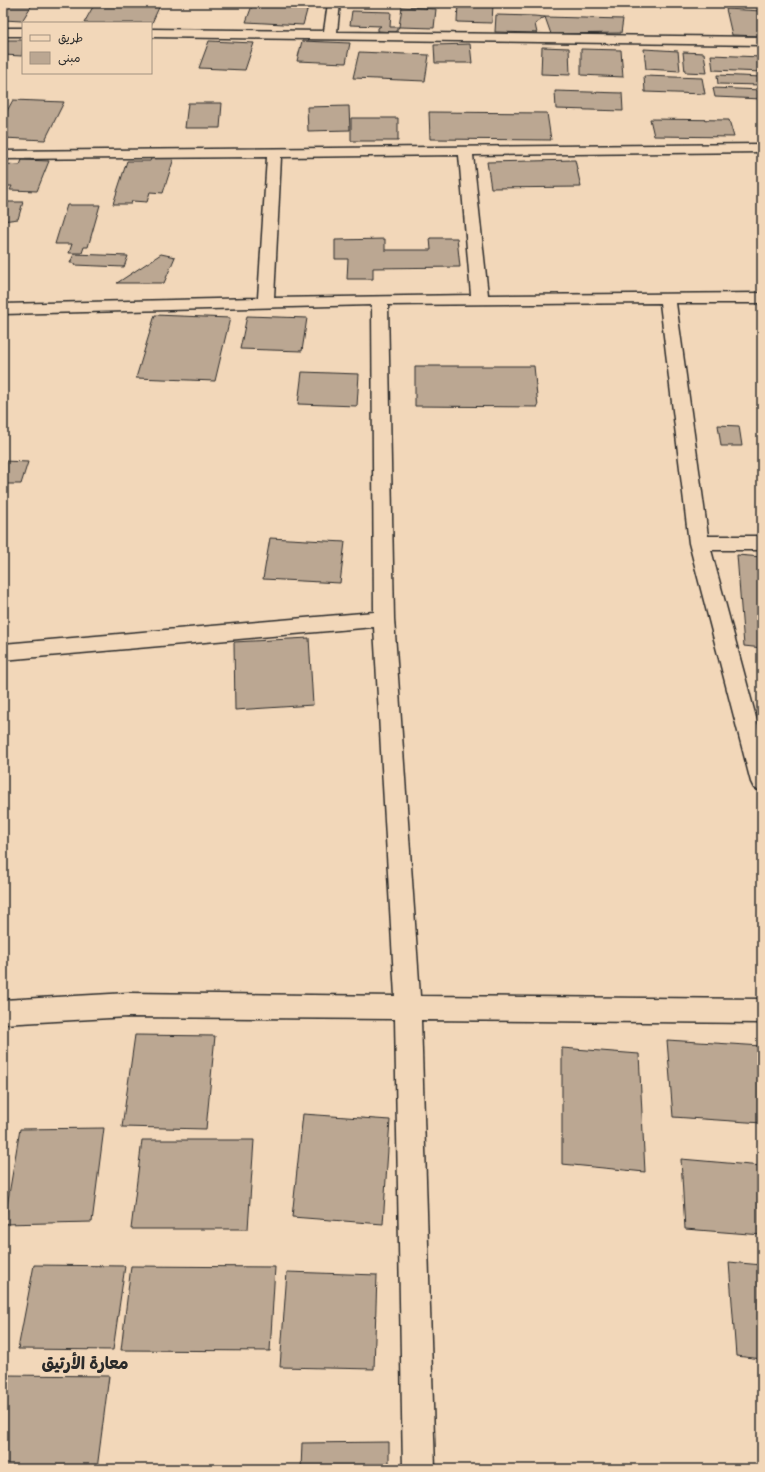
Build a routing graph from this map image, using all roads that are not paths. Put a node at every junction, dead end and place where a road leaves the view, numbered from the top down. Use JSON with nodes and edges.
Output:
{"nodes":[{"id":1,"x":334,"y":3,"type":"edge"},
{"id":2,"x":3,"y":32,"type":"edge"},
{"id":3,"x":22,"y":32,"type":"edge"},
{"id":4,"x":152,"y":33,"type":"edge"},
{"id":5,"x":330,"y":35,"type":"junction"},
{"id":6,"x":762,"y":41,"type":"edge"},
{"id":7,"x":762,"y":148,"type":"edge"},
{"id":8,"x":466,"y":151,"type":"junction"},
{"id":9,"x":274,"y":153,"type":"junction"},
{"id":10,"x":3,"y":155,"type":"edge"},
{"id":11,"x":667,"y":298,"type":"junction"},
{"id":12,"x":762,"y":298,"type":"edge"},
{"id":13,"x":380,"y":300,"type":"junction"},
{"id":14,"x":480,"y":300,"type":"junction"},
{"id":15,"x":266,"y":303,"type":"junction"},
{"id":16,"x":3,"y":309,"type":"edge"},
{"id":17,"x":699,"y":543,"type":"junction"},
{"id":18,"x":762,"y":543,"type":"edge"},
{"id":19,"x":384,"y":619,"type":"junction"},
{"id":20,"x":3,"y":652,"type":"edge"},
{"id":21,"x":762,"y":782,"type":"edge"},
{"id":22,"x":408,"y":1007,"type":"junction"},
{"id":23,"x":762,"y":1011,"type":"edge"},
{"id":24,"x":3,"y":1012,"type":"edge"},
{"id":25,"x":419,"y":1469,"type":"edge"}],
"edges":[{"from":1,"to":5,"type":"street"},
{"from":2,"to":3,"type":"street"},
{"from":4,"to":5,"type":"street"},
{"from":5,"to":6,"type":"street"},
{"from":7,"to":8,"type":"street"},
{"from":8,"to":9,"type":"street"},
{"from":8,"to":14,"type":"street"},
{"from":9,"to":10,"type":"street"},
{"from":9,"to":15,"type":"street"},
{"from":11,"to":12,"type":"street"},
{"from":11,"to":14,"type":"street"},
{"from":11,"to":17,"type":"street"},
{"from":13,"to":14,"type":"street"},
{"from":13,"to":15,"type":"street"},
{"from":13,"to":19,"type":"street"},
{"from":15,"to":16,"type":"street"},
{"from":17,"to":18,"type":"street"},
{"from":17,"to":21,"type":"street"},
{"from":19,"to":20,"type":"street"},
{"from":19,"to":22,"type":"street"},
{"from":22,"to":23,"type":"street"},
{"from":22,"to":24,"type":"street"},
{"from":22,"to":25,"type":"street"}]}
